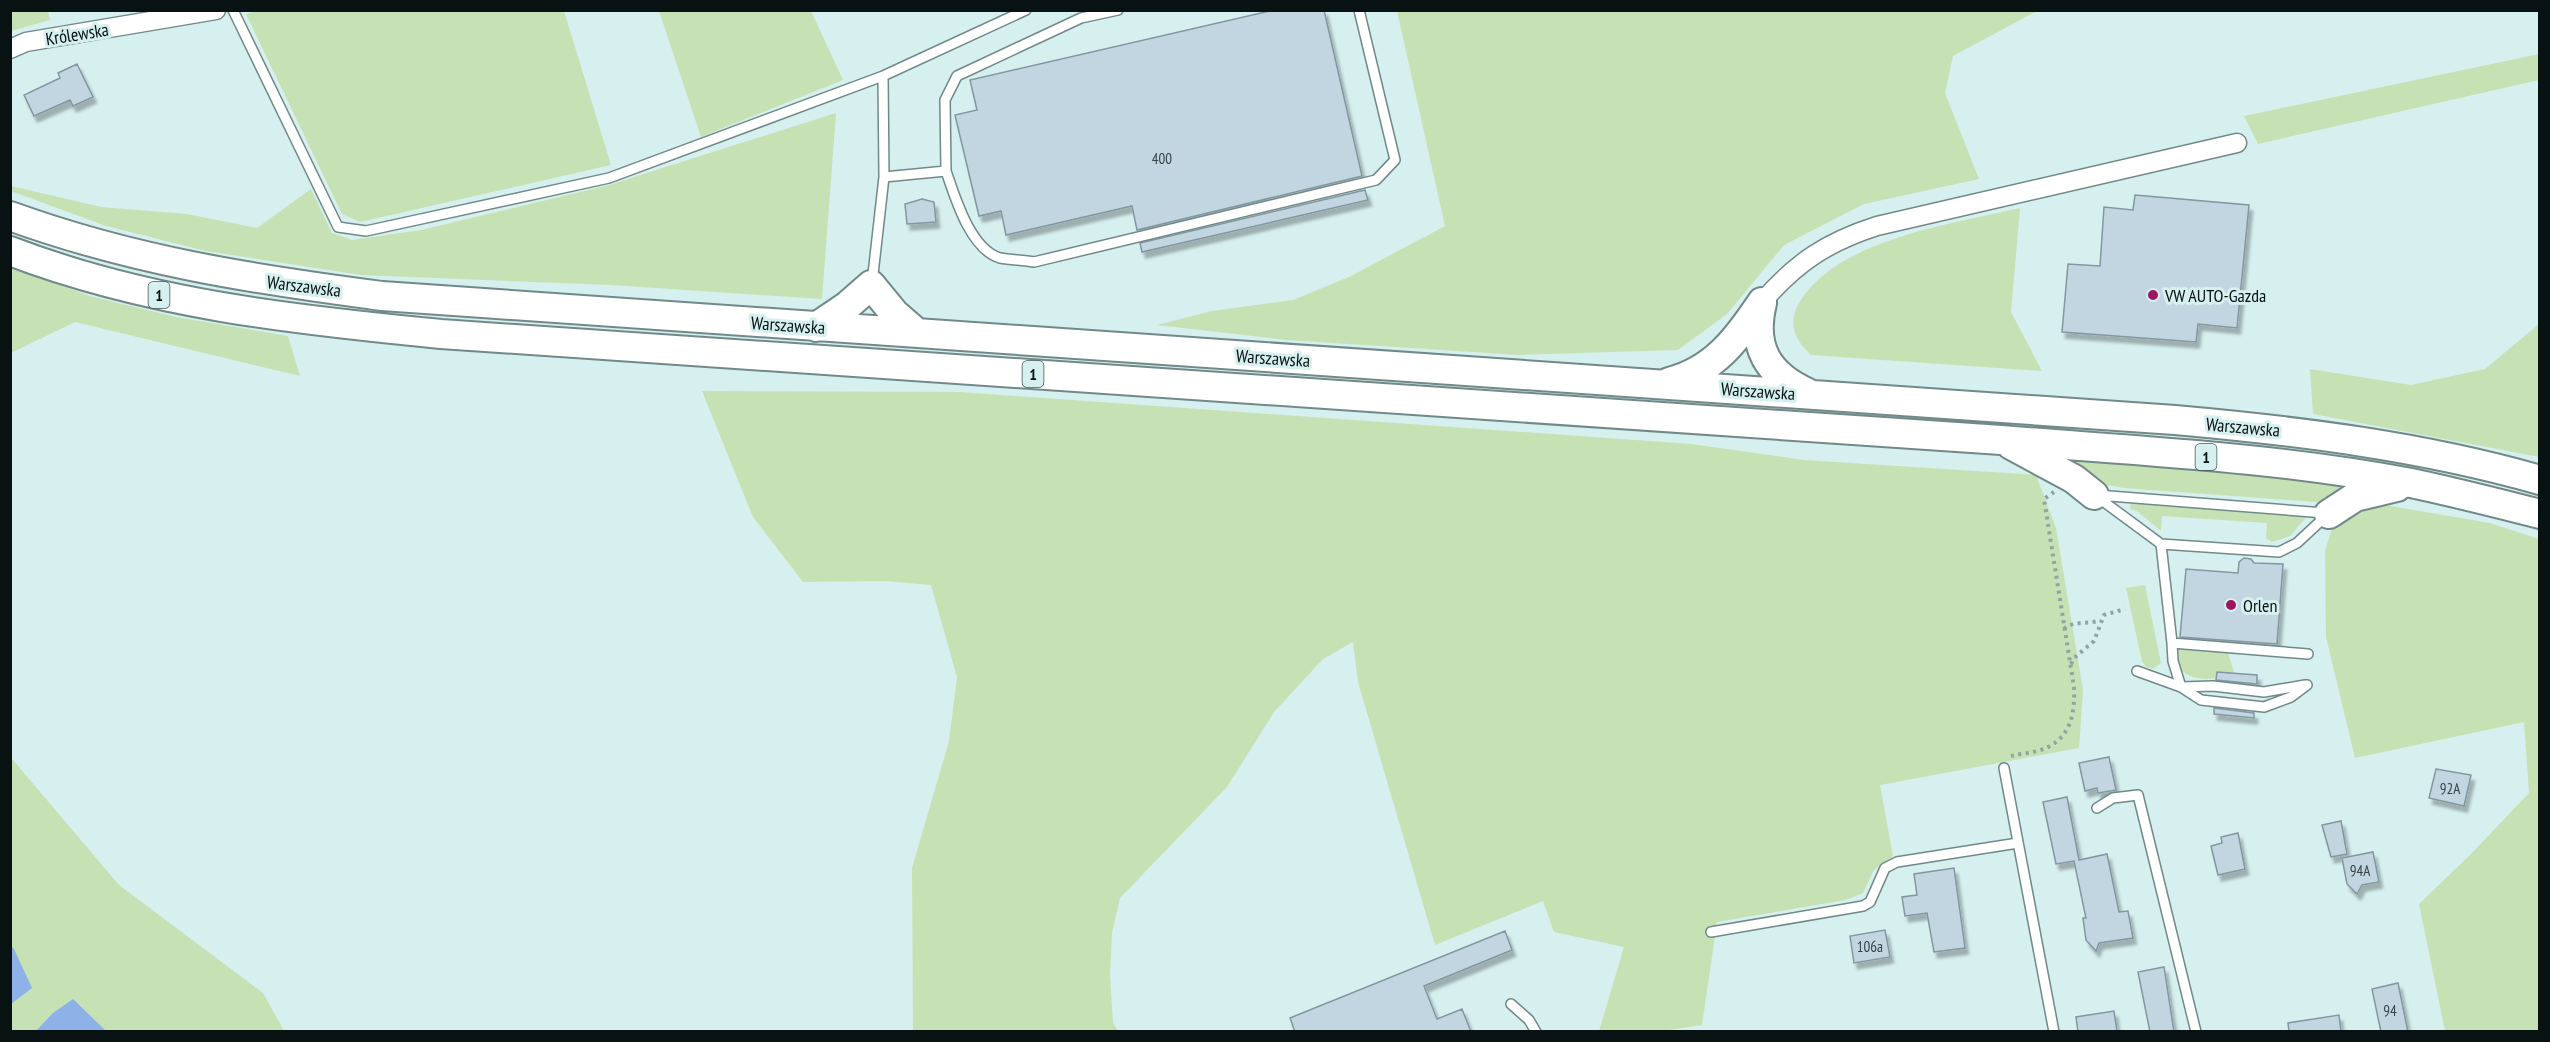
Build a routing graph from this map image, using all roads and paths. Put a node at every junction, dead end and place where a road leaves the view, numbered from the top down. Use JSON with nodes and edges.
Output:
{"nodes":[{"id":1,"x":216,"y":10,"type":"edge"},
{"id":2,"x":233,"y":10,"type":"edge"},
{"id":3,"x":1026,"y":10,"type":"edge"},
{"id":4,"x":1118,"y":10,"type":"edge"},
{"id":5,"x":1359,"y":10,"type":"edge"},
{"id":6,"x":10,"y":49,"type":"edge"},
{"id":7,"x":883,"y":76,"type":"junction"},
{"id":8,"x":2237,"y":143,"type":"dead end"},
{"id":9,"x":946,"y":171,"type":"junction"},
{"id":10,"x":884,"y":177,"type":"junction"},
{"id":11,"x":10,"y":216,"type":"edge"},
{"id":12,"x":10,"y":251,"type":"edge"},
{"id":13,"x":871,"y":285,"type":"junction"},
{"id":14,"x":1762,"y":302,"type":"junction"},
{"id":15,"x":816,"y":327,"type":"junction"},
{"id":16,"x":917,"y":333,"type":"junction"},
{"id":17,"x":1661,"y":384,"type":"junction"},
{"id":18,"x":1825,"y":395,"type":"junction"},
{"id":19,"x":2001,"y":440,"type":"junction"},
{"id":20,"x":2540,"y":480,"type":"edge"},
{"id":21,"x":2411,"y":483,"type":"junction"},
{"id":22,"x":2084,"y":487,"type":"junction"},
{"id":23,"x":2329,"y":514,"type":"junction"},
{"id":24,"x":2540,"y":514,"type":"edge"},
{"id":25,"x":2161,"y":544,"type":"junction"},
{"id":26,"x":2125,"y":609,"type":"dead end"},
{"id":27,"x":2101,"y":620,"type":"junction"},
{"id":28,"x":2064,"y":629,"type":"junction"},
{"id":29,"x":2172,"y":643,"type":"junction"},
{"id":30,"x":2308,"y":654,"type":"dead end"},
{"id":31,"x":2070,"y":665,"type":"junction"},
{"id":32,"x":2137,"y":671,"type":"dead end"},
{"id":33,"x":2181,"y":687,"type":"junction"},
{"id":34,"x":2004,"y":768,"type":"joint"},
{"id":35,"x":2097,"y":808,"type":"dead end"},
{"id":36,"x":2018,"y":843,"type":"junction"},
{"id":37,"x":1711,"y":932,"type":"dead end"},
{"id":38,"x":1511,"y":1004,"type":"dead end"},
{"id":39,"x":1536,"y":1032,"type":"edge"},
{"id":40,"x":2054,"y":1032,"type":"edge"},
{"id":41,"x":2196,"y":1032,"type":"edge"}],
"edges":[{"from":1,"to":6,"type":"street","name":"Królewska"},
{"from":2,"to":7,"type":"lane"},
{"from":3,"to":7,"type":"lane"},
{"from":4,"to":9,"type":"lane"},
{"from":5,"to":9,"type":"lane"},
{"from":7,"to":10,"type":"lane"},
{"from":8,"to":14,"type":"street"},
{"from":9,"to":10,"type":"lane"},
{"from":10,"to":13,"type":"lane"},
{"from":11,"to":15,"type":"main road","name":"Warszawska","number":"1"},
{"from":12,"to":19,"type":"main road","name":"Warszawska","number":"1"},
{"from":13,"to":15,"type":"main road"},
{"from":13,"to":16,"type":"main road"},
{"from":14,"to":17,"type":"main road"},
{"from":14,"to":18,"type":"main road"},
{"from":15,"to":16,"type":"main road","name":"Warszawska","number":"1"},
{"from":16,"to":17,"type":"main road","name":"Warszawska","number":"1"},
{"from":17,"to":18,"type":"main road","name":"Warszawska","number":"1"},
{"from":18,"to":20,"type":"main road","name":"Warszawska","number":"1"},
{"from":19,"to":21,"type":"main road","name":"Warszawska","number":"1"},
{"from":19,"to":22,"type":"main road"},
{"from":21,"to":23,"type":"main road"},
{"from":21,"to":24,"type":"main road","name":"Warszawska","number":"1"},
{"from":22,"to":23,"type":"lane"},
{"from":22,"to":25,"type":"lane"},
{"from":22,"to":28,"type":"path"},
{"from":23,"to":25,"type":"lane"},
{"from":25,"to":29,"type":"lane"},
{"from":26,"to":27,"type":"path"},
{"from":27,"to":28,"type":"path"},
{"from":27,"to":31,"type":"path"},
{"from":28,"to":31,"type":"path"},
{"from":29,"to":30,"type":"lane"},
{"from":29,"to":33,"type":"lane"},
{"from":31,"to":34,"type":"path"},
{"from":32,"to":33,"type":"lane"},
{"from":33,"to":33,"type":"lane"},
{"from":34,"to":36,"type":"lane"},
{"from":35,"to":41,"type":"lane"},
{"from":36,"to":37,"type":"lane"},
{"from":36,"to":40,"type":"lane"},
{"from":38,"to":39,"type":"lane"}]}
